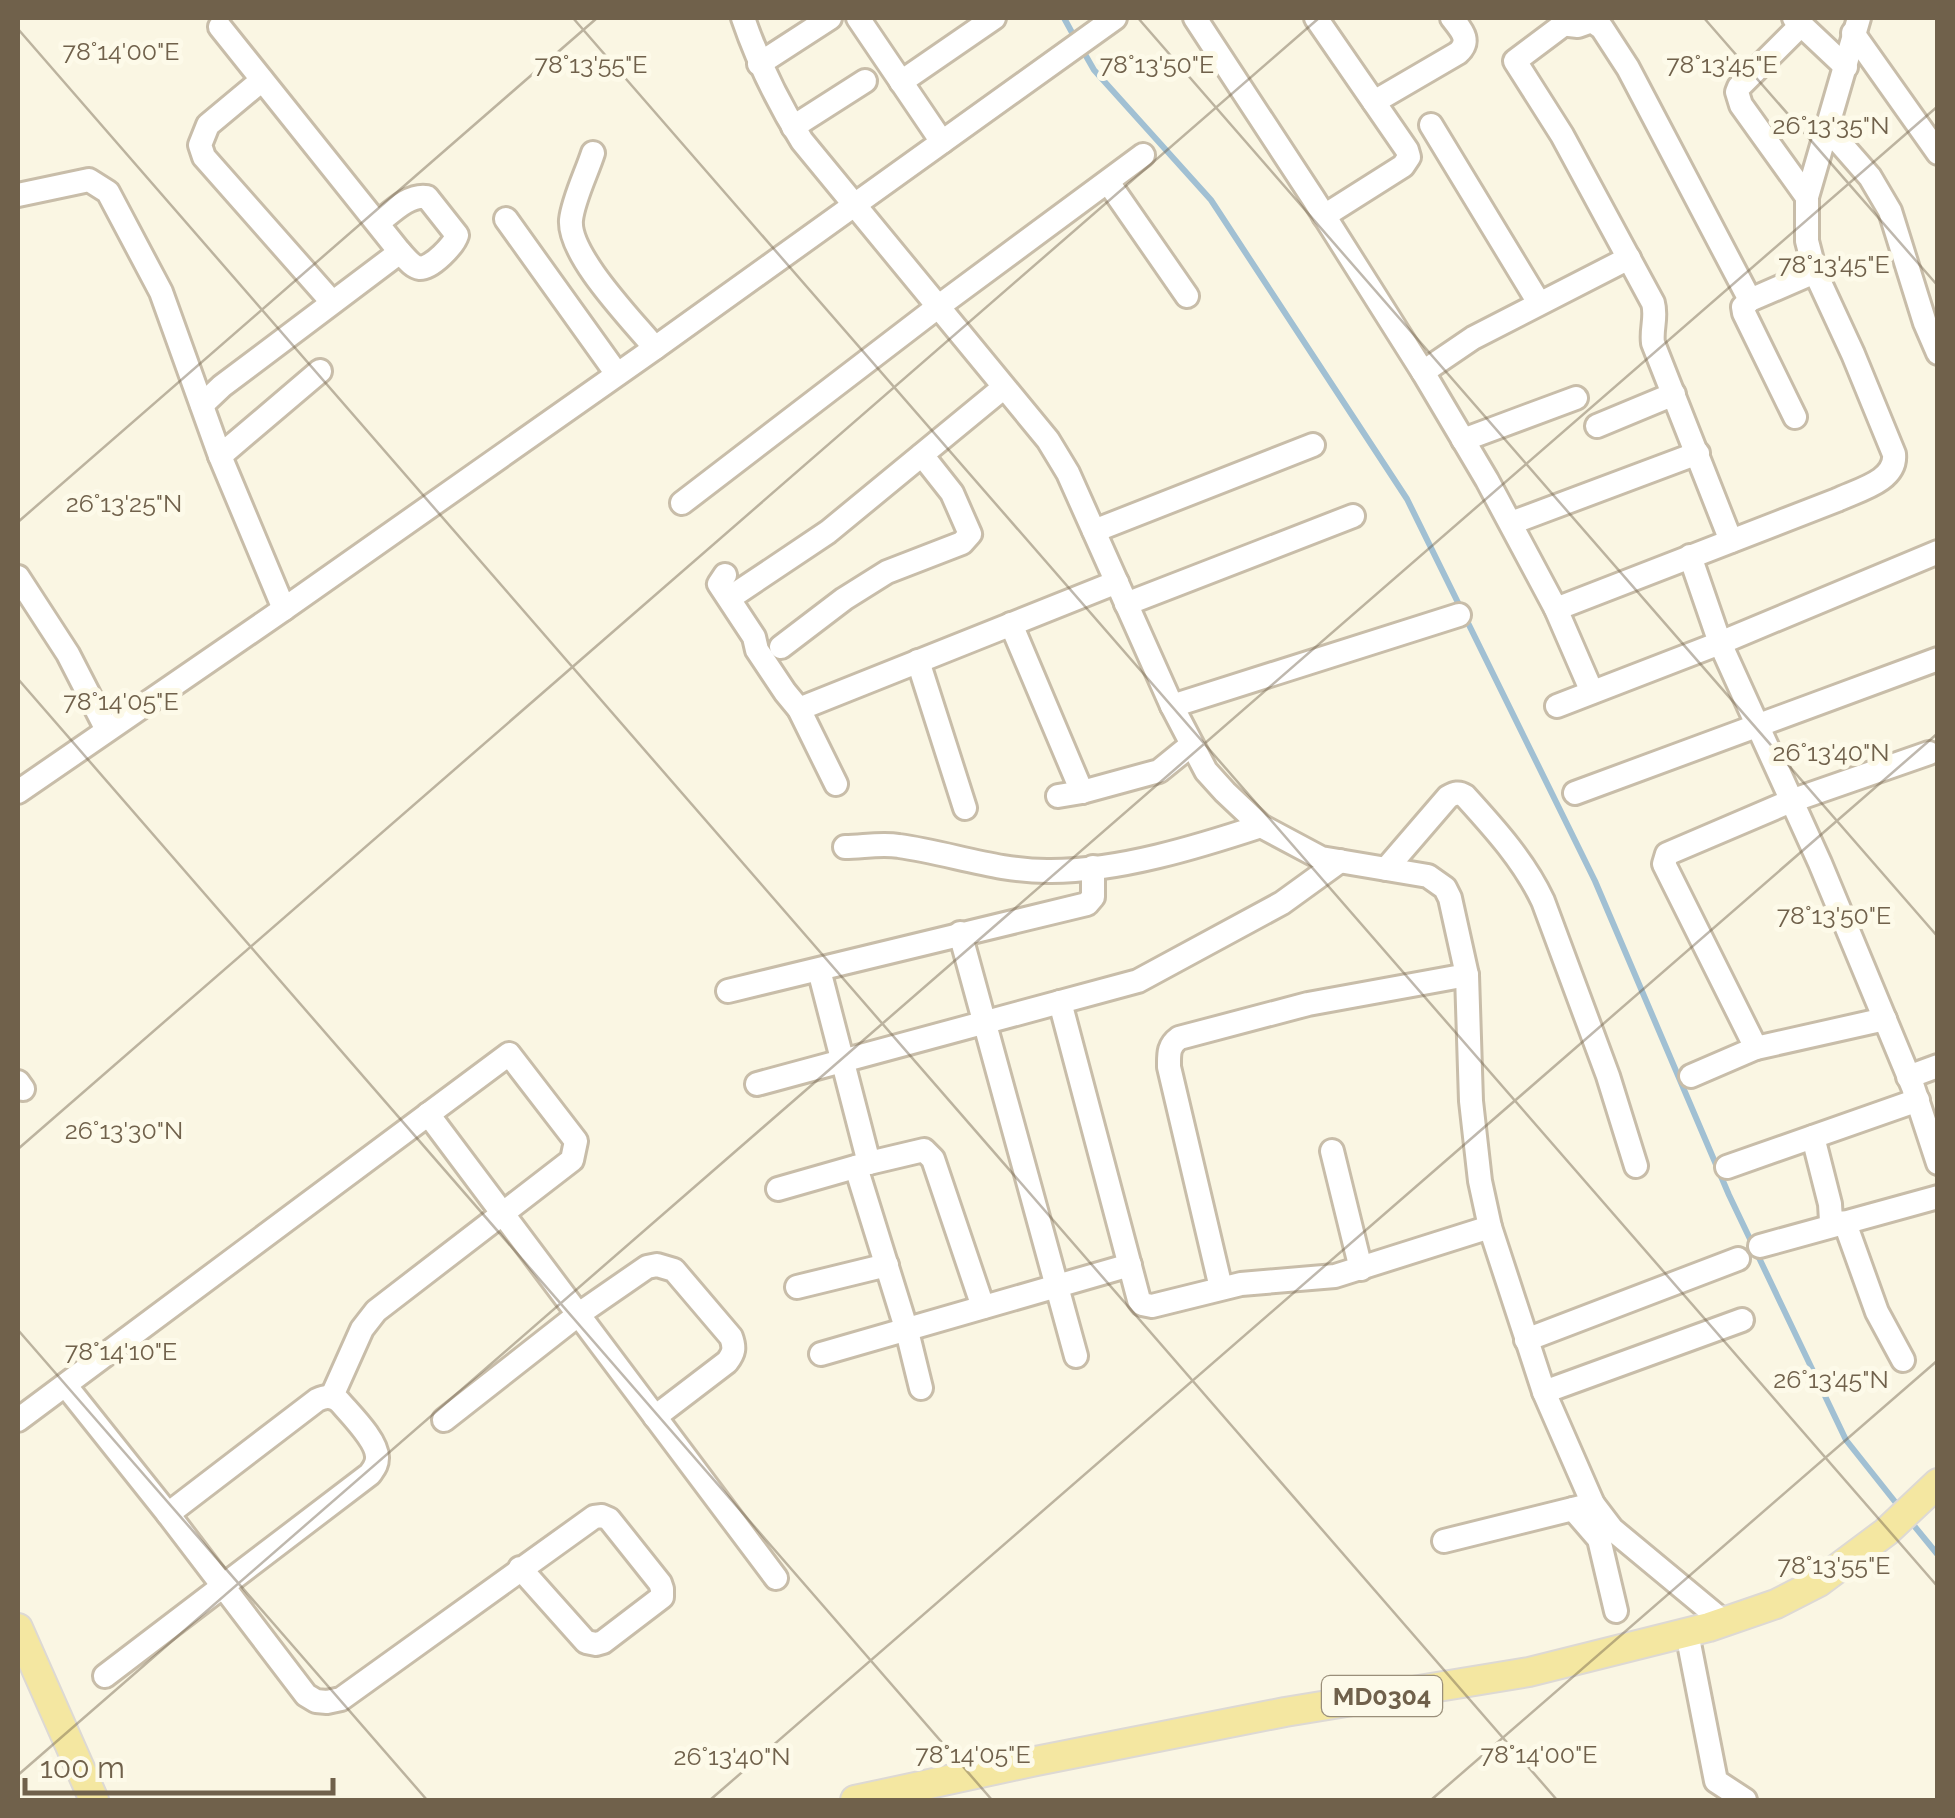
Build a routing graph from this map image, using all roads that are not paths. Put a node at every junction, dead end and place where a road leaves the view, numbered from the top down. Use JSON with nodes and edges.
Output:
{"nodes":[{"id":1,"x":742,"y":18,"type":"edge"},
{"id":2,"x":830,"y":18,"type":"edge"},
{"id":3,"x":858,"y":18,"type":"edge"},
{"id":4,"x":994,"y":18,"type":"edge"},
{"id":5,"x":1195,"y":18,"type":"edge"},
{"id":6,"x":1316,"y":18,"type":"edge"},
{"id":7,"x":1452,"y":18,"type":"edge"},
{"id":8,"x":1565,"y":20,"type":"edge"},
{"id":9,"x":1798,"y":21,"type":"edge"},
{"id":10,"x":1856,"y":25,"type":"edge"},
{"id":11,"x":220,"y":26,"type":"dead end"},
{"id":12,"x":1094,"y":30,"type":"edge"},
{"id":13,"x":759,"y":64,"type":"junction"},
{"id":14,"x":1846,"y":67,"type":"junction"},
{"id":15,"x":262,"y":80,"type":"junction"},
{"id":16,"x":865,"y":81,"type":"dead end"},
{"id":17,"x":901,"y":82,"type":"junction"},
{"id":18,"x":1374,"y":102,"type":"junction"},
{"id":19,"x":793,"y":126,"type":"junction"},
{"id":20,"x":1431,"y":126,"type":"dead end"},
{"id":21,"x":1827,"y":128,"type":"junction"},
{"id":22,"x":942,"y":142,"type":"junction"},
{"id":23,"x":593,"y":153,"type":"dead end"},
{"id":24,"x":1938,"y":153,"type":"edge"},
{"id":25,"x":1143,"y":156,"type":"dead end"},
{"id":26,"x":1108,"y":182,"type":"junction"},
{"id":27,"x":18,"y":195,"type":"edge"},
{"id":28,"x":1806,"y":197,"type":"junction"},
{"id":29,"x":856,"y":205,"type":"junction"},
{"id":30,"x":1324,"y":216,"type":"junction"},
{"id":31,"x":506,"y":219,"type":"dead end"},
{"id":32,"x":378,"y":223,"type":"junction"},
{"id":33,"x":400,"y":252,"type":"junction"},
{"id":34,"x":1628,"y":258,"type":"junction"},
{"id":35,"x":1815,"y":272,"type":"junction"},
{"id":36,"x":1187,"y":296,"type":"dead end"},
{"id":37,"x":1750,"y":300,"type":"junction"},
{"id":38,"x":332,"y":302,"type":"junction"},
{"id":39,"x":1539,"y":303,"type":"junction"},
{"id":40,"x":939,"y":306,"type":"junction"},
{"id":41,"x":655,"y":348,"type":"junction"},
{"id":42,"x":1938,"y":354,"type":"edge"},
{"id":43,"x":320,"y":371,"type":"dead end"},
{"id":44,"x":1423,"y":372,"type":"junction"},
{"id":45,"x":617,"y":374,"type":"junction"},
{"id":46,"x":1004,"y":388,"type":"junction"},
{"id":47,"x":1674,"y":394,"type":"junction"},
{"id":48,"x":1576,"y":398,"type":"dead end"},
{"id":49,"x":202,"y":404,"type":"junction"},
{"id":50,"x":1795,"y":418,"type":"dead end"},
{"id":51,"x":1596,"y":426,"type":"dead end"},
{"id":52,"x":1464,"y":440,"type":"junction"},
{"id":53,"x":1313,"y":445,"type":"dead end"},
{"id":54,"x":1698,"y":453,"type":"junction"},
{"id":55,"x":922,"y":455,"type":"junction"},
{"id":56,"x":220,"y":456,"type":"junction"},
{"id":57,"x":682,"y":502,"type":"dead end"},
{"id":58,"x":1353,"y":516,"type":"dead end"},
{"id":59,"x":1510,"y":523,"type":"junction"},
{"id":60,"x":1094,"y":531,"type":"junction"},
{"id":61,"x":1731,"y":541,"type":"junction"},
{"id":62,"x":1938,"y":552,"type":"edge"},
{"id":63,"x":1690,"y":556,"type":"junction"},
{"id":64,"x":18,"y":577,"type":"edge"},
{"id":65,"x":1116,"y":582,"type":"junction"},
{"id":66,"x":1126,"y":604,"type":"junction"},
{"id":67,"x":284,"y":608,"type":"junction"},
{"id":68,"x":1556,"y":609,"type":"junction"},
{"id":69,"x":1460,"y":614,"type":"dead end"},
{"id":70,"x":1011,"y":624,"type":"junction"},
{"id":71,"x":1720,"y":643,"type":"junction"},
{"id":72,"x":780,"y":647,"type":"dead end"},
{"id":73,"x":1938,"y":659,"type":"edge"},
{"id":74,"x":918,"y":661,"type":"junction"},
{"id":75,"x":1592,"y":692,"type":"junction"},
{"id":76,"x":1172,"y":706,"type":"junction"},
{"id":77,"x":1556,"y":706,"type":"dead end"},
{"id":78,"x":799,"y":708,"type":"junction"},
{"id":79,"x":1758,"y":726,"type":"junction"},
{"id":80,"x":107,"y":730,"type":"junction"},
{"id":81,"x":1191,"y":745,"type":"junction"},
{"id":82,"x":1929,"y":753,"type":"dead end"},
{"id":83,"x":836,"y":784,"type":"dead end"},
{"id":84,"x":18,"y":792,"type":"edge"},
{"id":85,"x":1082,"y":792,"type":"junction"},
{"id":86,"x":1576,"y":793,"type":"dead end"},
{"id":87,"x":1058,"y":796,"type":"dead end"},
{"id":88,"x":1791,"y":801,"type":"junction"},
{"id":89,"x":966,"y":808,"type":"dead end"},
{"id":90,"x":1261,"y":826,"type":"junction"},
{"id":91,"x":845,"y":848,"type":"dead end"},
{"id":92,"x":1340,"y":861,"type":"junction"},
{"id":93,"x":1093,"y":867,"type":"junction"},
{"id":94,"x":1386,"y":869,"type":"junction"},
{"id":95,"x":960,"y":933,"type":"junction"},
{"id":96,"x":819,"y":970,"type":"junction"},
{"id":97,"x":1467,"y":976,"type":"junction"},
{"id":98,"x":728,"y":991,"type":"dead end"},
{"id":99,"x":1060,"y":1002,"type":"junction"},
{"id":100,"x":1885,"y":1019,"type":"junction"},
{"id":101,"x":983,"y":1023,"type":"junction"},
{"id":102,"x":1756,"y":1048,"type":"junction"},
{"id":103,"x":843,"y":1060,"type":"junction"},
{"id":104,"x":1938,"y":1066,"type":"edge"},
{"id":105,"x":1692,"y":1076,"type":"dead end"},
{"id":106,"x":1908,"y":1077,"type":"junction"},
{"id":107,"x":756,"y":1084,"type":"dead end"},
{"id":108,"x":1918,"y":1100,"type":"junction"},
{"id":109,"x":428,"y":1114,"type":"junction"},
{"id":110,"x":1813,"y":1137,"type":"junction"},
{"id":111,"x":1332,"y":1150,"type":"dead end"},
{"id":112,"x":1938,"y":1163,"type":"edge"},
{"id":113,"x":862,"y":1165,"type":"junction"},
{"id":114,"x":1636,"y":1166,"type":"dead end"},
{"id":115,"x":1727,"y":1167,"type":"dead end"},
{"id":116,"x":778,"y":1189,"type":"dead end"},
{"id":117,"x":1938,"y":1198,"type":"edge"},
{"id":118,"x":503,"y":1213,"type":"junction"},
{"id":119,"x":1845,"y":1223,"type":"junction"},
{"id":120,"x":1490,"y":1227,"type":"junction"},
{"id":121,"x":1760,"y":1246,"type":"dead end"},
{"id":122,"x":1738,"y":1259,"type":"dead end"},
{"id":123,"x":887,"y":1265,"type":"junction"},
{"id":124,"x":1130,"y":1265,"type":"junction"},
{"id":125,"x":1361,"y":1269,"type":"junction"},
{"id":126,"x":1057,"y":1286,"type":"junction"},
{"id":127,"x":797,"y":1287,"type":"dead end"},
{"id":128,"x":1222,"y":1288,"type":"junction"},
{"id":129,"x":983,"y":1306,"type":"junction"},
{"id":130,"x":579,"y":1314,"type":"junction"},
{"id":131,"x":1742,"y":1320,"type":"dead end"},
{"id":132,"x":907,"y":1330,"type":"junction"},
{"id":133,"x":1526,"y":1340,"type":"junction"},
{"id":134,"x":821,"y":1354,"type":"dead end"},
{"id":135,"x":1076,"y":1356,"type":"dead end"},
{"id":136,"x":1903,"y":1360,"type":"dead end"},
{"id":137,"x":66,"y":1386,"type":"junction"},
{"id":138,"x":920,"y":1388,"type":"dead end"},
{"id":139,"x":1544,"y":1392,"type":"junction"},
{"id":140,"x":332,"y":1396,"type":"junction"},
{"id":141,"x":655,"y":1417,"type":"junction"},
{"id":142,"x":18,"y":1420,"type":"edge"},
{"id":143,"x":444,"y":1420,"type":"dead end"},
{"id":144,"x":1936,"y":1483,"type":"edge"},
{"id":145,"x":1583,"y":1506,"type":"junction"},
{"id":146,"x":168,"y":1514,"type":"junction"},
{"id":147,"x":1444,"y":1542,"type":"dead end"},
{"id":148,"x":520,"y":1568,"type":"junction"},
{"id":149,"x":776,"y":1578,"type":"dead end"},
{"id":150,"x":224,"y":1586,"type":"junction"},
{"id":151,"x":1616,"y":1611,"type":"dead end"},
{"id":152,"x":1724,"y":1622,"type":"junction"},
{"id":153,"x":18,"y":1628,"type":"edge"},
{"id":154,"x":1687,"y":1632,"type":"junction"},
{"id":155,"x":25,"y":1665,"type":"edge"},
{"id":156,"x":106,"y":1676,"type":"dead end"},
{"id":157,"x":1717,"y":1791,"type":"edge"},
{"id":158,"x":94,"y":1800,"type":"edge"},
{"id":159,"x":855,"y":1800,"type":"edge"},
{"id":160,"x":1745,"y":1800,"type":"edge"}],
"edges":[{"from":1,"to":13,"type":"street"},
{"from":2,"to":13,"type":"street"},
{"from":3,"to":17,"type":"street"},
{"from":4,"to":17,"type":"street"},
{"from":5,"to":30,"type":"street"},
{"from":6,"to":18,"type":"street"},
{"from":7,"to":18,"type":"street"},
{"from":8,"to":34,"type":"street"},
{"from":8,"to":37,"type":"street"},
{"from":9,"to":14,"type":"street"},
{"from":9,"to":28,"type":"street"},
{"from":10,"to":14,"type":"street"},
{"from":10,"to":24,"type":"street"},
{"from":11,"to":15,"type":"street"},
{"from":12,"to":22,"type":"street"},
{"from":13,"to":19,"type":"street"},
{"from":14,"to":21,"type":"street"},
{"from":15,"to":32,"type":"street"},
{"from":15,"to":38,"type":"street"},
{"from":16,"to":19,"type":"street"},
{"from":17,"to":22,"type":"street"},
{"from":18,"to":30,"type":"street"},
{"from":19,"to":29,"type":"street"},
{"from":20,"to":39,"type":"street"},
{"from":21,"to":28,"type":"street"},
{"from":21,"to":42,"type":"street"},
{"from":22,"to":29,"type":"street"},
{"from":23,"to":41,"type":"street"},
{"from":25,"to":26,"type":"street"},
{"from":26,"to":36,"type":"street"},
{"from":26,"to":40,"type":"street"},
{"from":27,"to":49,"type":"street"},
{"from":28,"to":35,"type":"street"},
{"from":29,"to":40,"type":"street"},
{"from":29,"to":41,"type":"street"},
{"from":30,"to":44,"type":"street"},
{"from":31,"to":45,"type":"street"},
{"from":32,"to":33,"type":"street"},
{"from":32,"to":33,"type":"street"},
{"from":33,"to":38,"type":"street"},
{"from":34,"to":39,"type":"street"},
{"from":34,"to":47,"type":"street"},
{"from":35,"to":37,"type":"street"},
{"from":35,"to":61,"type":"street"},
{"from":37,"to":50,"type":"street"},
{"from":38,"to":49,"type":"street"},
{"from":39,"to":44,"type":"street"},
{"from":40,"to":46,"type":"street"},
{"from":40,"to":57,"type":"street"},
{"from":41,"to":45,"type":"street"},
{"from":43,"to":56,"type":"street"},
{"from":44,"to":52,"type":"street"},
{"from":45,"to":67,"type":"street"},
{"from":46,"to":55,"type":"street"},
{"from":46,"to":60,"type":"street"},
{"from":47,"to":51,"type":"street"},
{"from":47,"to":54,"type":"street"},
{"from":48,"to":52,"type":"street"},
{"from":49,"to":56,"type":"street"},
{"from":52,"to":59,"type":"street"},
{"from":53,"to":60,"type":"street"},
{"from":54,"to":59,"type":"street"},
{"from":54,"to":61,"type":"street"},
{"from":55,"to":72,"type":"street"},
{"from":55,"to":78,"type":"street"},
{"from":56,"to":67,"type":"street"},
{"from":58,"to":66,"type":"street"},
{"from":59,"to":68,"type":"street"},
{"from":60,"to":65,"type":"street"},
{"from":61,"to":63,"type":"street"},
{"from":62,"to":71,"type":"street"},
{"from":63,"to":68,"type":"street"},
{"from":63,"to":71,"type":"street"},
{"from":64,"to":80,"type":"street"},
{"from":65,"to":66,"type":"street"},
{"from":65,"to":70,"type":"street"},
{"from":66,"to":76,"type":"street"},
{"from":67,"to":80,"type":"street"},
{"from":68,"to":75,"type":"street"},
{"from":69,"to":76,"type":"street"},
{"from":70,"to":74,"type":"street"},
{"from":70,"to":85,"type":"street"},
{"from":71,"to":75,"type":"street"},
{"from":71,"to":79,"type":"street"},
{"from":73,"to":79,"type":"street"},
{"from":74,"to":78,"type":"street"},
{"from":74,"to":89,"type":"street"},
{"from":75,"to":77,"type":"street"},
{"from":76,"to":81,"type":"street"},
{"from":78,"to":83,"type":"street"},
{"from":79,"to":86,"type":"street"},
{"from":79,"to":88,"type":"street"},
{"from":80,"to":84,"type":"street"},
{"from":81,"to":85,"type":"street"},
{"from":81,"to":90,"type":"street"},
{"from":82,"to":88,"type":"street"},
{"from":85,"to":87,"type":"street"},
{"from":88,"to":100,"type":"street"},
{"from":88,"to":102,"type":"street"},
{"from":90,"to":92,"type":"street"},
{"from":90,"to":93,"type":"street"},
{"from":91,"to":93,"type":"street"},
{"from":92,"to":94,"type":"street"},
{"from":92,"to":99,"type":"street"},
{"from":93,"to":95,"type":"street"},
{"from":94,"to":97,"type":"street"},
{"from":94,"to":114,"type":"street"},
{"from":95,"to":96,"type":"street"},
{"from":95,"to":101,"type":"street"},
{"from":96,"to":98,"type":"street"},
{"from":96,"to":103,"type":"street"},
{"from":97,"to":120,"type":"street"},
{"from":97,"to":128,"type":"street"},
{"from":99,"to":101,"type":"street"},
{"from":99,"to":124,"type":"street"},
{"from":100,"to":102,"type":"street"},
{"from":100,"to":106,"type":"street"},
{"from":101,"to":103,"type":"street"},
{"from":101,"to":126,"type":"street"},
{"from":102,"to":105,"type":"street"},
{"from":103,"to":107,"type":"street"},
{"from":103,"to":113,"type":"street"},
{"from":104,"to":106,"type":"street"},
{"from":106,"to":108,"type":"street"},
{"from":108,"to":110,"type":"street"},
{"from":108,"to":112,"type":"street"},
{"from":109,"to":118,"type":"street"},
{"from":109,"to":118,"type":"street"},
{"from":109,"to":137,"type":"street"},
{"from":110,"to":115,"type":"street"},
{"from":110,"to":119,"type":"street"},
{"from":111,"to":125,"type":"street"},
{"from":113,"to":116,"type":"street"},
{"from":113,"to":123,"type":"street"},
{"from":113,"to":129,"type":"street"},
{"from":117,"to":119,"type":"street"},
{"from":118,"to":130,"type":"street"},
{"from":118,"to":140,"type":"street"},
{"from":119,"to":121,"type":"street"},
{"from":119,"to":136,"type":"street"},
{"from":120,"to":125,"type":"street"},
{"from":120,"to":133,"type":"street"},
{"from":122,"to":133,"type":"street"},
{"from":123,"to":127,"type":"street"},
{"from":123,"to":132,"type":"street"},
{"from":124,"to":126,"type":"street"},
{"from":124,"to":128,"type":"street"},
{"from":125,"to":128,"type":"street"},
{"from":126,"to":129,"type":"street"},
{"from":126,"to":135,"type":"street"},
{"from":129,"to":132,"type":"street"},
{"from":130,"to":141,"type":"street"},
{"from":130,"to":141,"type":"street"},
{"from":130,"to":143,"type":"street"},
{"from":131,"to":139,"type":"street"},
{"from":132,"to":134,"type":"street"},
{"from":132,"to":138,"type":"street"},
{"from":133,"to":139,"type":"street"},
{"from":137,"to":142,"type":"street"},
{"from":137,"to":146,"type":"street"},
{"from":139,"to":145,"type":"street"},
{"from":140,"to":146,"type":"street"},
{"from":140,"to":150,"type":"street"},
{"from":141,"to":149,"type":"street"},
{"from":144,"to":152,"type":"main road","number":"MD0304"},
{"from":145,"to":147,"type":"street"},
{"from":145,"to":151,"type":"street"},
{"from":145,"to":152,"type":"street"},
{"from":146,"to":150,"type":"street"},
{"from":148,"to":148,"type":"street"},
{"from":148,"to":150,"type":"street"},
{"from":150,"to":156,"type":"street"},
{"from":152,"to":154,"type":"main road","number":"MD0304"},
{"from":153,"to":155,"type":"main road"},
{"from":154,"to":157,"type":"street"},
{"from":154,"to":159,"type":"main road","number":"MD0304"},
{"from":155,"to":158,"type":"main road"},
{"from":157,"to":160,"type":"street"}]}
